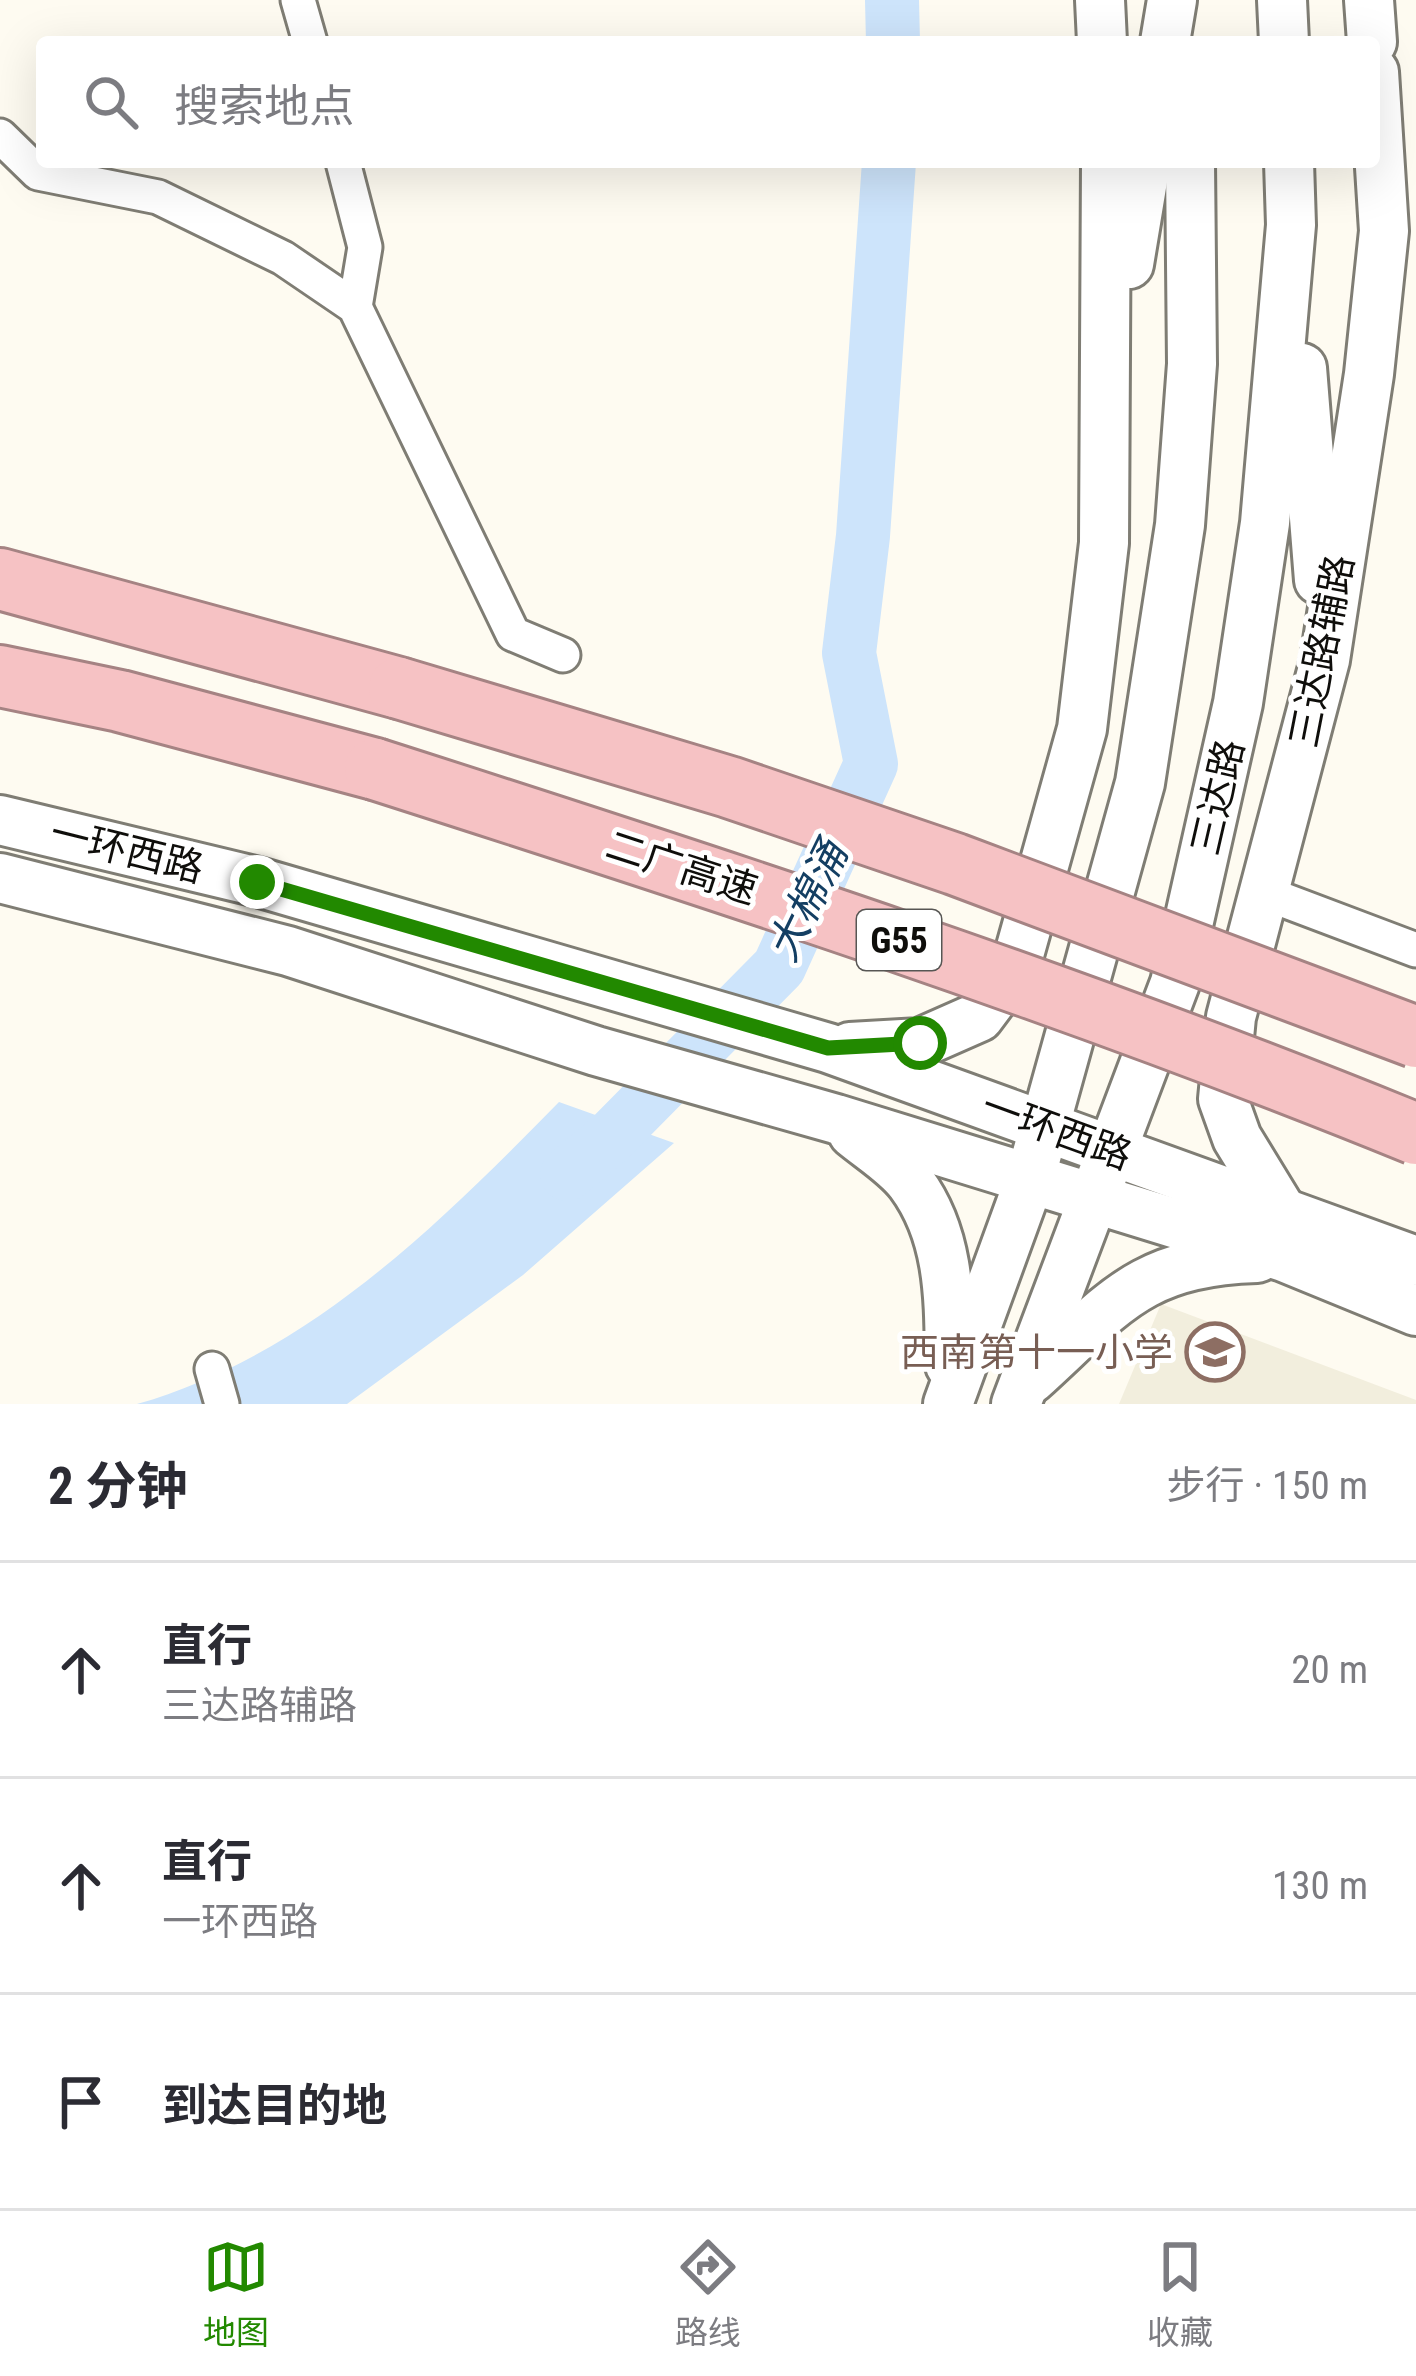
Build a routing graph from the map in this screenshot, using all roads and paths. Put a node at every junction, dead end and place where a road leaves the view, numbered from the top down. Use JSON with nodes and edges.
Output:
{"nodes":[{"id":1,"x":298,"y":0,"type":"edge"},
{"id":2,"x":1100,"y":0,"type":"edge"},
{"id":3,"x":1172,"y":0,"type":"edge"},
{"id":4,"x":1182,"y":0,"type":"edge"},
{"id":5,"x":1282,"y":0,"type":"edge"},
{"id":6,"x":1370,"y":0,"type":"edge"},
{"id":7,"x":308,"y":36,"type":"edge"},
{"id":8,"x":1102,"y":36,"type":"edge"},
{"id":9,"x":1167,"y":36,"type":"edge"},
{"id":10,"x":1184,"y":36,"type":"edge"},
{"id":11,"x":1284,"y":36,"type":"edge"},
{"id":12,"x":1372,"y":36,"type":"edge"},
{"id":13,"x":0,"y":136,"type":"edge"},
{"id":14,"x":1380,"y":167,"type":"edge"},
{"id":15,"x":345,"y":168,"type":"edge"},
{"id":16,"x":1106,"y":168,"type":"edge"},
{"id":17,"x":1145,"y":168,"type":"edge"},
{"id":18,"x":1190,"y":168,"type":"edge"},
{"id":19,"x":1289,"y":168,"type":"edge"},
{"id":20,"x":1292,"y":225,"type":"junction"},
{"id":21,"x":355,"y":308,"type":"junction"},
{"id":22,"x":1107,"y":401,"type":"junction"},
{"id":23,"x":1104,"y":543,"type":"junction"},
{"id":24,"x":0,"y":579,"type":"edge"},
{"id":25,"x":563,"y":655,"type":"dead end"},
{"id":26,"x":1325,"y":660,"type":"junction"},
{"id":27,"x":0,"y":676,"type":"edge"},
{"id":28,"x":1140,"y":783,"type":"junction"},
{"id":29,"x":0,"y":820,"type":"edge"},
{"id":30,"x":0,"y":878,"type":"edge"},
{"id":31,"x":1265,"y":893,"type":"junction"},
{"id":32,"x":1416,"y":950,"type":"edge"},
{"id":33,"x":1175,"y":983,"type":"junction"},
{"id":34,"x":1416,"y":1036,"type":"edge"},
{"id":35,"x":828,"y":1048,"type":"junction"},
{"id":36,"x":836,"y":1119,"type":"junction"},
{"id":37,"x":1044,"y":1126,"type":"junction"},
{"id":38,"x":1416,"y":1134,"type":"edge"},
{"id":39,"x":1112,"y":1150,"type":"junction"},
{"id":40,"x":1030,"y":1179,"type":"junction"},
{"id":41,"x":1093,"y":1198,"type":"junction"},
{"id":42,"x":1282,"y":1233,"type":"junction"},
{"id":43,"x":1416,"y":1262,"type":"edge"},
{"id":44,"x":1416,"y":1311,"type":"edge"},
{"id":45,"x":212,"y":1369,"type":"dead end"},
{"id":46,"x":1020,"y":1395,"type":"edge"},
{"id":47,"x":949,"y":1401,"type":"edge"},
{"id":48,"x":222,"y":1404,"type":"edge"}],
"edges":[{"from":1,"to":7,"type":"street"},
{"from":2,"to":8,"type":"street"},
{"from":3,"to":9,"type":"street"},
{"from":4,"to":10,"type":"street"},
{"from":5,"to":11,"type":"street"},
{"from":6,"to":12,"type":"street"},
{"from":13,"to":21,"type":"street"},
{"from":14,"to":26,"type":"street","name":"三达路辅路"},
{"from":15,"to":21,"type":"street"},
{"from":16,"to":22,"type":"street"},
{"from":17,"to":22,"type":"street"},
{"from":18,"to":28,"type":"street","name":"三达路"},
{"from":19,"to":20,"type":"street","name":"三达路"},
{"from":20,"to":26,"type":"street"},
{"from":20,"to":33,"type":"street","name":"三达路"},
{"from":21,"to":25,"type":"street"},
{"from":22,"to":23,"type":"street"},
{"from":23,"to":28,"type":"street"},
{"from":23,"to":35,"type":"street"},
{"from":24,"to":34,"type":"highway","number":"G55","bridge":true},
{"from":26,"to":31,"type":"street","name":"三达路辅路"},
{"from":26,"to":33,"type":"street"},
{"from":27,"to":38,"type":"highway","name":"二广高速","number":"G55","bridge":true},
{"from":28,"to":37,"type":"street","name":"三达路"},
{"from":29,"to":35,"type":"street","name":"一环西路"},
{"from":30,"to":36,"type":"street"},
{"from":31,"to":32,"type":"street"},
{"from":31,"to":42,"type":"street","name":"三达路辅路"},
{"from":33,"to":39,"type":"street","name":"三达路"},
{"from":35,"to":37,"type":"street","name":"一环西路"},
{"from":36,"to":40,"type":"street"},
{"from":36,"to":47,"type":"street"},
{"from":37,"to":39,"type":"street","name":"一环西路"},
{"from":37,"to":40,"type":"street","name":"三达路"},
{"from":39,"to":41,"type":"street","name":"三达路"},
{"from":39,"to":42,"type":"street","name":"一环西路"},
{"from":40,"to":41,"type":"street"},
{"from":40,"to":47,"type":"street","name":"三达路"},
{"from":41,"to":42,"type":"street"},
{"from":41,"to":46,"type":"street","name":"三达路"},
{"from":42,"to":43,"type":"street","name":"一环西路"},
{"from":42,"to":44,"type":"street"},
{"from":42,"to":46,"type":"street"},
{"from":45,"to":48,"type":"street"}]}
